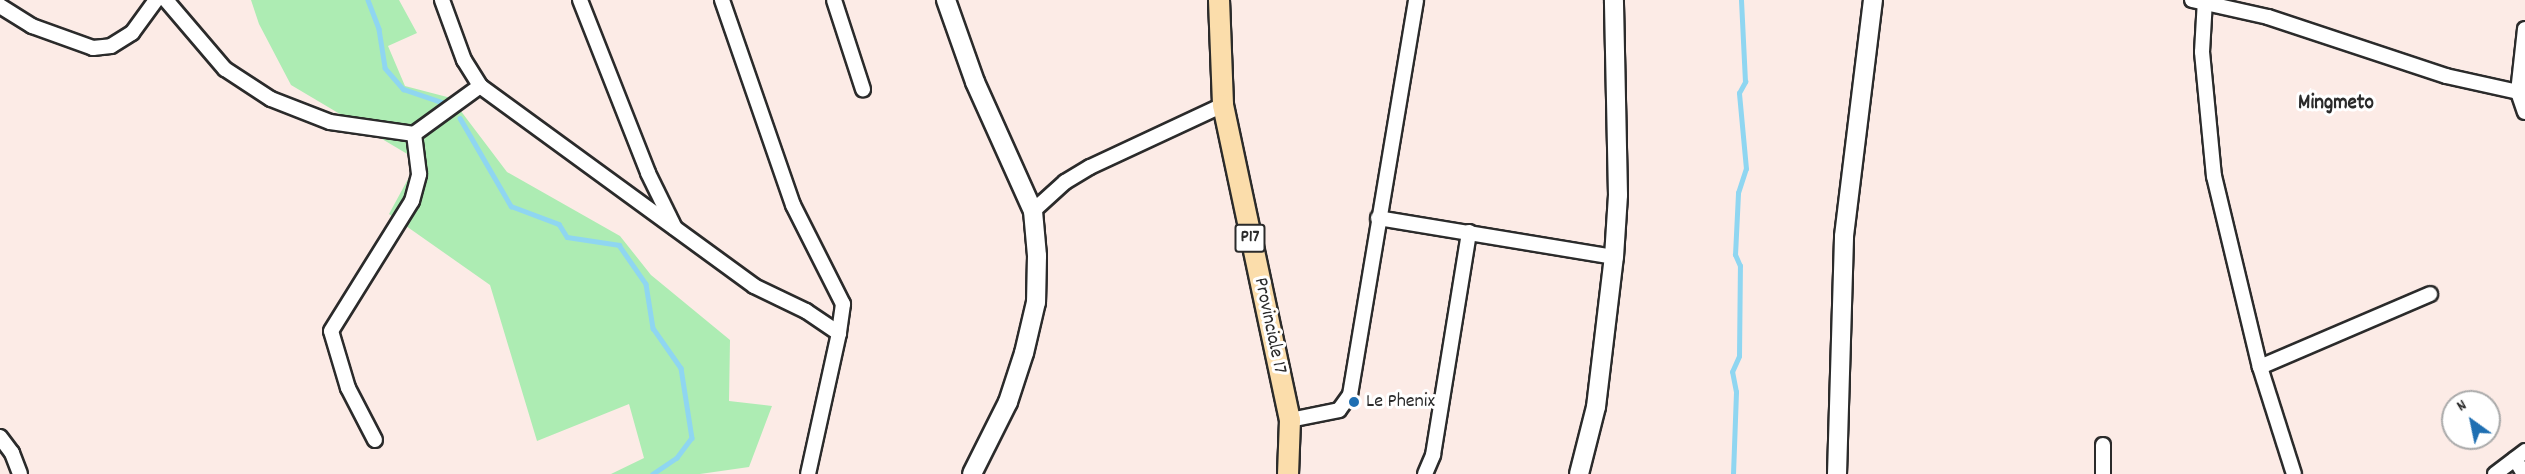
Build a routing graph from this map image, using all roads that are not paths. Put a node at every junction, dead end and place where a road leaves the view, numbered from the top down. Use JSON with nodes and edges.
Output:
{"nodes":[{"id":1,"x":156,"y":0,"type":"edge"},
{"id":2,"x":166,"y":0,"type":"edge"},
{"id":3,"x":442,"y":0,"type":"edge"},
{"id":4,"x":580,"y":0,"type":"edge"},
{"id":5,"x":722,"y":0,"type":"edge"},
{"id":6,"x":834,"y":0,"type":"edge"},
{"id":7,"x":946,"y":0,"type":"edge"},
{"id":8,"x":1220,"y":0,"type":"edge"},
{"id":9,"x":1416,"y":0,"type":"edge"},
{"id":10,"x":1614,"y":0,"type":"edge"},
{"id":11,"x":1873,"y":0,"type":"edge"},
{"id":12,"x":2201,"y":0,"type":"edge"},
{"id":13,"x":0,"y":6,"type":"edge"},
{"id":14,"x":2525,"y":29,"type":"edge"},
{"id":15,"x":480,"y":86,"type":"junction"},
{"id":16,"x":863,"y":88,"type":"dead end"},
{"id":17,"x":2518,"y":92,"type":"junction"},
{"id":18,"x":1223,"y":105,"type":"junction"},
{"id":19,"x":2525,"y":112,"type":"edge"},
{"id":20,"x":414,"y":134,"type":"junction"},
{"id":21,"x":1033,"y":211,"type":"junction"},
{"id":22,"x":1378,"y":218,"type":"junction"},
{"id":23,"x":676,"y":230,"type":"junction"},
{"id":24,"x":1469,"y":232,"type":"junction"},
{"id":25,"x":1614,"y":257,"type":"junction"},
{"id":26,"x":2430,"y":294,"type":"dead end"},
{"id":27,"x":839,"y":333,"type":"junction"},
{"id":28,"x":2260,"y":368,"type":"junction"},
{"id":29,"x":1290,"y":420,"type":"junction"},
{"id":30,"x":0,"y":437,"type":"edge"},
{"id":31,"x":375,"y":440,"type":"dead end"},
{"id":32,"x":2103,"y":445,"type":"dead end"},
{"id":33,"x":2520,"y":455,"type":"edge"},
{"id":34,"x":20,"y":474,"type":"edge"},
{"id":35,"x":808,"y":474,"type":"edge"},
{"id":36,"x":972,"y":474,"type":"edge"},
{"id":37,"x":1288,"y":474,"type":"edge"},
{"id":38,"x":1425,"y":474,"type":"edge"},
{"id":39,"x":1579,"y":474,"type":"edge"},
{"id":40,"x":1837,"y":474,"type":"edge"},
{"id":41,"x":2103,"y":474,"type":"edge"},
{"id":42,"x":2294,"y":474,"type":"edge"},
{"id":43,"x":2495,"y":474,"type":"edge"},
{"id":44,"x":2524,"y":474,"type":"edge"}],
"edges":[{"from":1,"to":13,"type":"street"},
{"from":2,"to":20,"type":"street"},
{"from":3,"to":15,"type":"street"},
{"from":4,"to":23,"type":"street"},
{"from":5,"to":27,"type":"street"},
{"from":6,"to":16,"type":"street"},
{"from":7,"to":21,"type":"street"},
{"from":8,"to":18,"type":"main road","name":"Provinciale 17","number":"P17"},
{"from":9,"to":22,"type":"street"},
{"from":10,"to":25,"type":"street"},
{"from":11,"to":40,"type":"street"},
{"from":12,"to":17,"type":"street"},
{"from":12,"to":28,"type":"street"},
{"from":14,"to":17,"type":"street"},
{"from":15,"to":20,"type":"street"},
{"from":15,"to":23,"type":"street"},
{"from":17,"to":19,"type":"street"},
{"from":18,"to":21,"type":"street"},
{"from":18,"to":29,"type":"main road","name":"Provinciale 17","number":"P17"},
{"from":20,"to":31,"type":"street"},
{"from":21,"to":36,"type":"street"},
{"from":22,"to":24,"type":"street"},
{"from":22,"to":29,"type":"street"},
{"from":23,"to":27,"type":"street"},
{"from":24,"to":25,"type":"street"},
{"from":24,"to":38,"type":"street"},
{"from":25,"to":39,"type":"street"},
{"from":26,"to":28,"type":"street"},
{"from":27,"to":35,"type":"street"},
{"from":28,"to":42,"type":"street"},
{"from":29,"to":37,"type":"main road","name":"Provinciale 17","number":"P17"},
{"from":30,"to":34,"type":"street"},
{"from":32,"to":41,"type":"street"},
{"from":33,"to":43,"type":"street"},
{"from":33,"to":44,"type":"street"}]}
